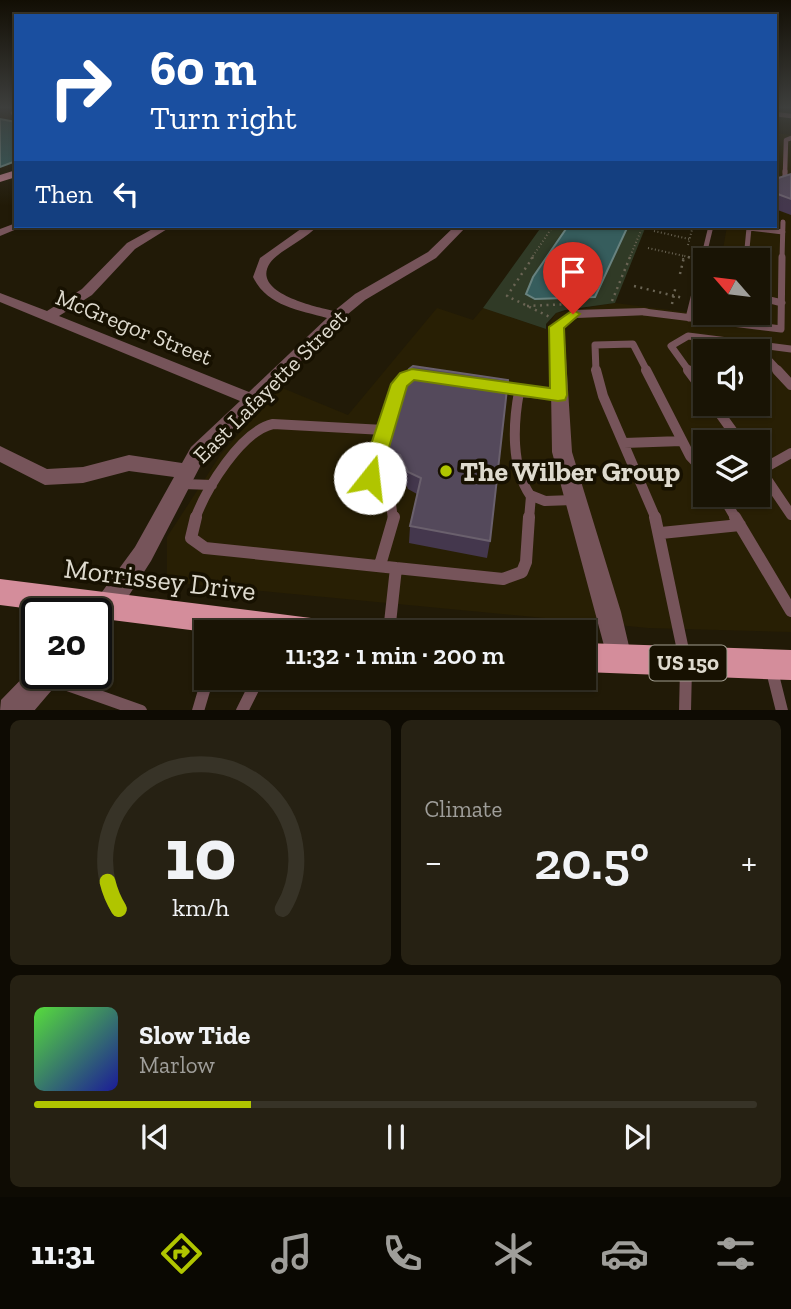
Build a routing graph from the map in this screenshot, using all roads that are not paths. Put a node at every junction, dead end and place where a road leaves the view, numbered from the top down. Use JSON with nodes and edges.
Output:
{"nodes":[{"id":1,"x":789,"y":144,"type":"edge"},
{"id":2,"x":777,"y":183,"type":"edge"},
{"id":3,"x":783,"y":222,"type":"edge"},
{"id":4,"x":162,"y":228,"type":"edge"},
{"id":5,"x":309,"y":228,"type":"edge"},
{"id":6,"x":459,"y":228,"type":"edge"},
{"id":7,"x":710,"y":228,"type":"edge"},
{"id":8,"x":783,"y":232,"type":"junction"},
{"id":9,"x":747,"y":248,"type":"edge"},
{"id":10,"x":0,"y":297,"type":"edge"},
{"id":11,"x":770,"y":300,"type":"edge"},
{"id":12,"x":782,"y":303,"type":"junction"},
{"id":13,"x":644,"y":312,"type":"joint"},
{"id":14,"x":48,"y":316,"type":"junction"},
{"id":15,"x":338,"y":317,"type":"junction"},
{"id":16,"x":689,"y":318,"type":"junction"},
{"id":17,"x":781,"y":329,"type":"junction"},
{"id":18,"x":791,"y":331,"type":"edge"},
{"id":19,"x":717,"y":339,"type":"edge"},
{"id":20,"x":770,"y":346,"type":"edge"},
{"id":21,"x":791,"y":349,"type":"edge"},
{"id":22,"x":770,"y":362,"type":"edge"},
{"id":23,"x":426,"y":376,"type":"edge"},
{"id":24,"x":693,"y":376,"type":"edge"},
{"id":25,"x":791,"y":385,"type":"edge"},
{"id":26,"x":506,"y":390,"type":"edge"},
{"id":27,"x":519,"y":392,"type":"junction"},
{"id":28,"x":558,"y":395,"type":"junction"},
{"id":29,"x":251,"y":399,"type":"junction"},
{"id":30,"x":384,"y":430,"type":"junction"},
{"id":31,"x":682,"y":441,"type":"junction"},
{"id":32,"x":624,"y":443,"type":"junction"},
{"id":33,"x":0,"y":453,"type":"edge"},
{"id":34,"x":791,"y":453,"type":"edge"},
{"id":35,"x":693,"y":459,"type":"edge"},
{"id":36,"x":770,"y":463,"type":"edge"},
{"id":37,"x":183,"y":477,"type":"junction"},
{"id":38,"x":770,"y":484,"type":"edge"},
{"id":39,"x":212,"y":485,"type":"junction"},
{"id":40,"x":531,"y":496,"type":"junction"},
{"id":41,"x":576,"y":500,"type":"junction"},
{"id":42,"x":729,"y":507,"type":"edge"},
{"id":43,"x":791,"y":515,"type":"edge"},
{"id":44,"x":740,"y":525,"type":"junction"},
{"id":45,"x":661,"y":533,"type":"junction"},
{"id":46,"x":380,"y":565,"type":"junction"},
{"id":47,"x":396,"y":568,"type":"junction"},
{"id":48,"x":0,"y":592,"type":"edge"},
{"id":49,"x":31,"y":598,"type":"edge"},
{"id":50,"x":112,"y":598,"type":"edge"},
{"id":51,"x":791,"y":611,"type":"edge"},
{"id":52,"x":112,"y":613,"type":"edge"},
{"id":53,"x":390,"y":620,"type":"edge"},
{"id":54,"x":194,"y":623,"type":"edge"},
{"id":55,"x":596,"y":658,"type":"edge"},
{"id":56,"x":619,"y":659,"type":"junction"},
{"id":57,"x":686,"y":663,"type":"junction"},
{"id":58,"x":780,"y":665,"type":"edge"},
{"id":59,"x":32,"y":689,"type":"edge"},
{"id":60,"x":83,"y":689,"type":"edge"},
{"id":61,"x":204,"y":690,"type":"edge"},
{"id":62,"x":252,"y":690,"type":"edge"},
{"id":63,"x":12,"y":710,"type":"edge"},
{"id":64,"x":141,"y":710,"type":"edge"},
{"id":65,"x":198,"y":710,"type":"edge"},
{"id":66,"x":242,"y":710,"type":"edge"},
{"id":67,"x":685,"y":710,"type":"edge"},
{"id":68,"x":782,"y":710,"type":"edge"}],
"edges":[{"from":1,"to":2,"type":"lane"},
{"from":3,"to":8,"type":"lane"},
{"from":4,"to":14,"type":"street"},
{"from":5,"to":15,"type":"street"},
{"from":6,"to":15,"type":"street","name":"East Lafayette Street"},
{"from":7,"to":16,"type":"lane"},
{"from":8,"to":9,"type":"lane"},
{"from":8,"to":12,"type":"lane"},
{"from":10,"to":14,"type":"street","name":"McGregor Street"},
{"from":11,"to":12,"type":"lane"},
{"from":12,"to":17,"type":"lane"},
{"from":13,"to":16,"type":"lane"},
{"from":13,"to":28,"type":"street"},
{"from":14,"to":29,"type":"street","name":"McGregor Street"},
{"from":15,"to":29,"type":"street","name":"East Lafayette Street"},
{"from":16,"to":17,"type":"lane"},
{"from":17,"to":18,"type":"lane"},
{"from":19,"to":24,"type":"lane"},
{"from":20,"to":21,"type":"lane"},
{"from":22,"to":25,"type":"lane"},
{"from":23,"to":30,"type":"lane"},
{"from":26,"to":27,"type":"lane"},
{"from":27,"to":28,"type":"lane"},
{"from":27,"to":40,"type":"lane"},
{"from":28,"to":41,"type":"street"},
{"from":29,"to":37,"type":"street","name":"East Lafayette Street"},
{"from":30,"to":39,"type":"lane"},
{"from":30,"to":46,"type":"lane"},
{"from":31,"to":32,"type":"lane"},
{"from":31,"to":32,"type":"lane"},
{"from":31,"to":35,"type":"lane"},
{"from":32,"to":45,"type":"lane"},
{"from":33,"to":37,"type":"street"},
{"from":34,"to":36,"type":"lane"},
{"from":37,"to":39,"type":"lane"},
{"from":37,"to":50,"type":"street","name":"East Lafayette Street"},
{"from":38,"to":43,"type":"lane"},
{"from":39,"to":46,"type":"lane"},
{"from":40,"to":41,"type":"lane"},
{"from":40,"to":47,"type":"lane"},
{"from":41,"to":56,"type":"street"},
{"from":42,"to":44,"type":"lane"},
{"from":44,"to":45,"type":"lane"},
{"from":44,"to":51,"type":"lane"},
{"from":45,"to":57,"type":"lane"},
{"from":46,"to":47,"type":"lane"},
{"from":47,"to":53,"type":"lane"},
{"from":48,"to":49,"type":"main road","name":"Morrissey Drive"},
{"from":52,"to":54,"type":"main road","name":"Morrissey Drive"},
{"from":55,"to":56,"type":"main road","number":"US 150"},
{"from":56,"to":57,"type":"main road","number":"US 150"},
{"from":57,"to":58,"type":"main road","number":"US 150"},
{"from":57,"to":67,"type":"lane"},
{"from":58,"to":68,"type":"lane"},
{"from":59,"to":63,"type":"street"},
{"from":60,"to":64,"type":"lane"},
{"from":61,"to":65,"type":"lane"},
{"from":62,"to":66,"type":"lane"}]}
